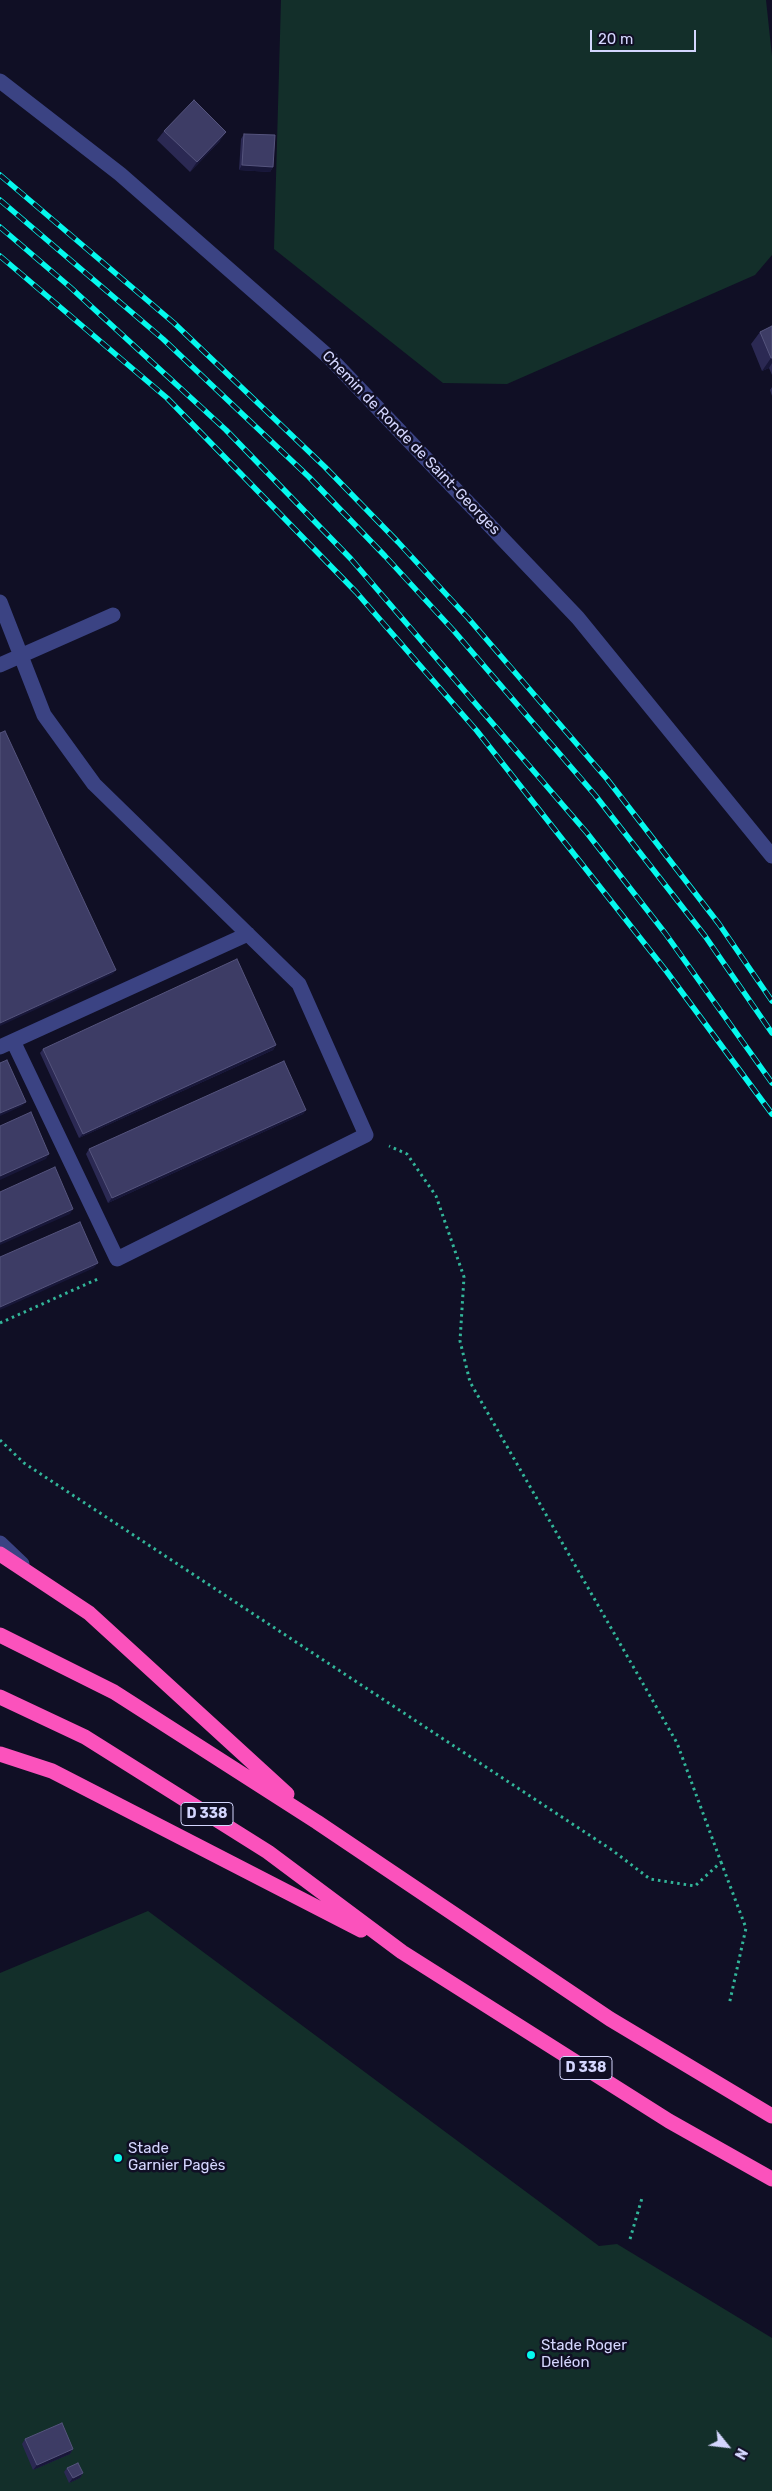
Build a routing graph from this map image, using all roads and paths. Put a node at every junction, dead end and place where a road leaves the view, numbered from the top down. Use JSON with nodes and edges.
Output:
{"nodes":[{"id":1,"x":0,"y":81,"type":"edge"},
{"id":2,"x":0,"y":602,"type":"edge"},
{"id":3,"x":113,"y":615,"type":"dead end"},
{"id":4,"x":20,"y":656,"type":"junction"},
{"id":5,"x":0,"y":665,"type":"edge"},
{"id":6,"x":772,"y":856,"type":"edge"},
{"id":7,"x":248,"y":934,"type":"junction"},
{"id":8,"x":6,"y":1044,"type":"edge"},
{"id":9,"x":366,"y":1135,"type":"junction"},
{"id":10,"x":117,"y":1259,"type":"junction"},
{"id":11,"x":0,"y":1323,"type":"edge"},
{"id":12,"x":0,"y":1440,"type":"edge"},
{"id":13,"x":0,"y":1543,"type":"edge"},
{"id":14,"x":0,"y":1554,"type":"edge"},
{"id":15,"x":40,"y":1580,"type":"junction"},
{"id":16,"x":0,"y":1635,"type":"edge"},
{"id":17,"x":0,"y":1696,"type":"edge"},
{"id":18,"x":0,"y":1754,"type":"edge"},
{"id":19,"x":317,"y":1822,"type":"junction"},
{"id":20,"x":721,"y":1862,"type":"junction"},
{"id":21,"x":402,"y":1952,"type":"junction"},
{"id":22,"x":730,"y":2005,"type":"dead end"},
{"id":23,"x":772,"y":2116,"type":"edge"},
{"id":24,"x":772,"y":2179,"type":"edge"},
{"id":25,"x":642,"y":2198,"type":"dead end"},
{"id":26,"x":630,"y":2239,"type":"dead end"}],
"edges":[{"from":1,"to":6,"type":"street","name":"Chemin de Ronde de Saint-Georges"},
{"from":2,"to":4,"type":"street"},
{"from":3,"to":4,"type":"street"},
{"from":4,"to":5,"type":"street"},
{"from":4,"to":7,"type":"street"},
{"from":7,"to":8,"type":"street"},
{"from":7,"to":9,"type":"street"},
{"from":8,"to":10,"type":"street"},
{"from":9,"to":10,"type":"street"},
{"from":9,"to":20,"type":"path"},
{"from":10,"to":11,"type":"path"},
{"from":12,"to":20,"type":"path"},
{"from":13,"to":15,"type":"street"},
{"from":14,"to":15,"type":"highway"},
{"from":15,"to":19,"type":"highway"},
{"from":16,"to":19,"type":"highway"},
{"from":17,"to":21,"type":"highway","number":"D 338"},
{"from":18,"to":21,"type":"highway","number":"D 338"},
{"from":19,"to":23,"type":"highway"},
{"from":20,"to":22,"type":"path"},
{"from":21,"to":24,"type":"highway","number":"D 338"},
{"from":25,"to":26,"type":"path"}]}
